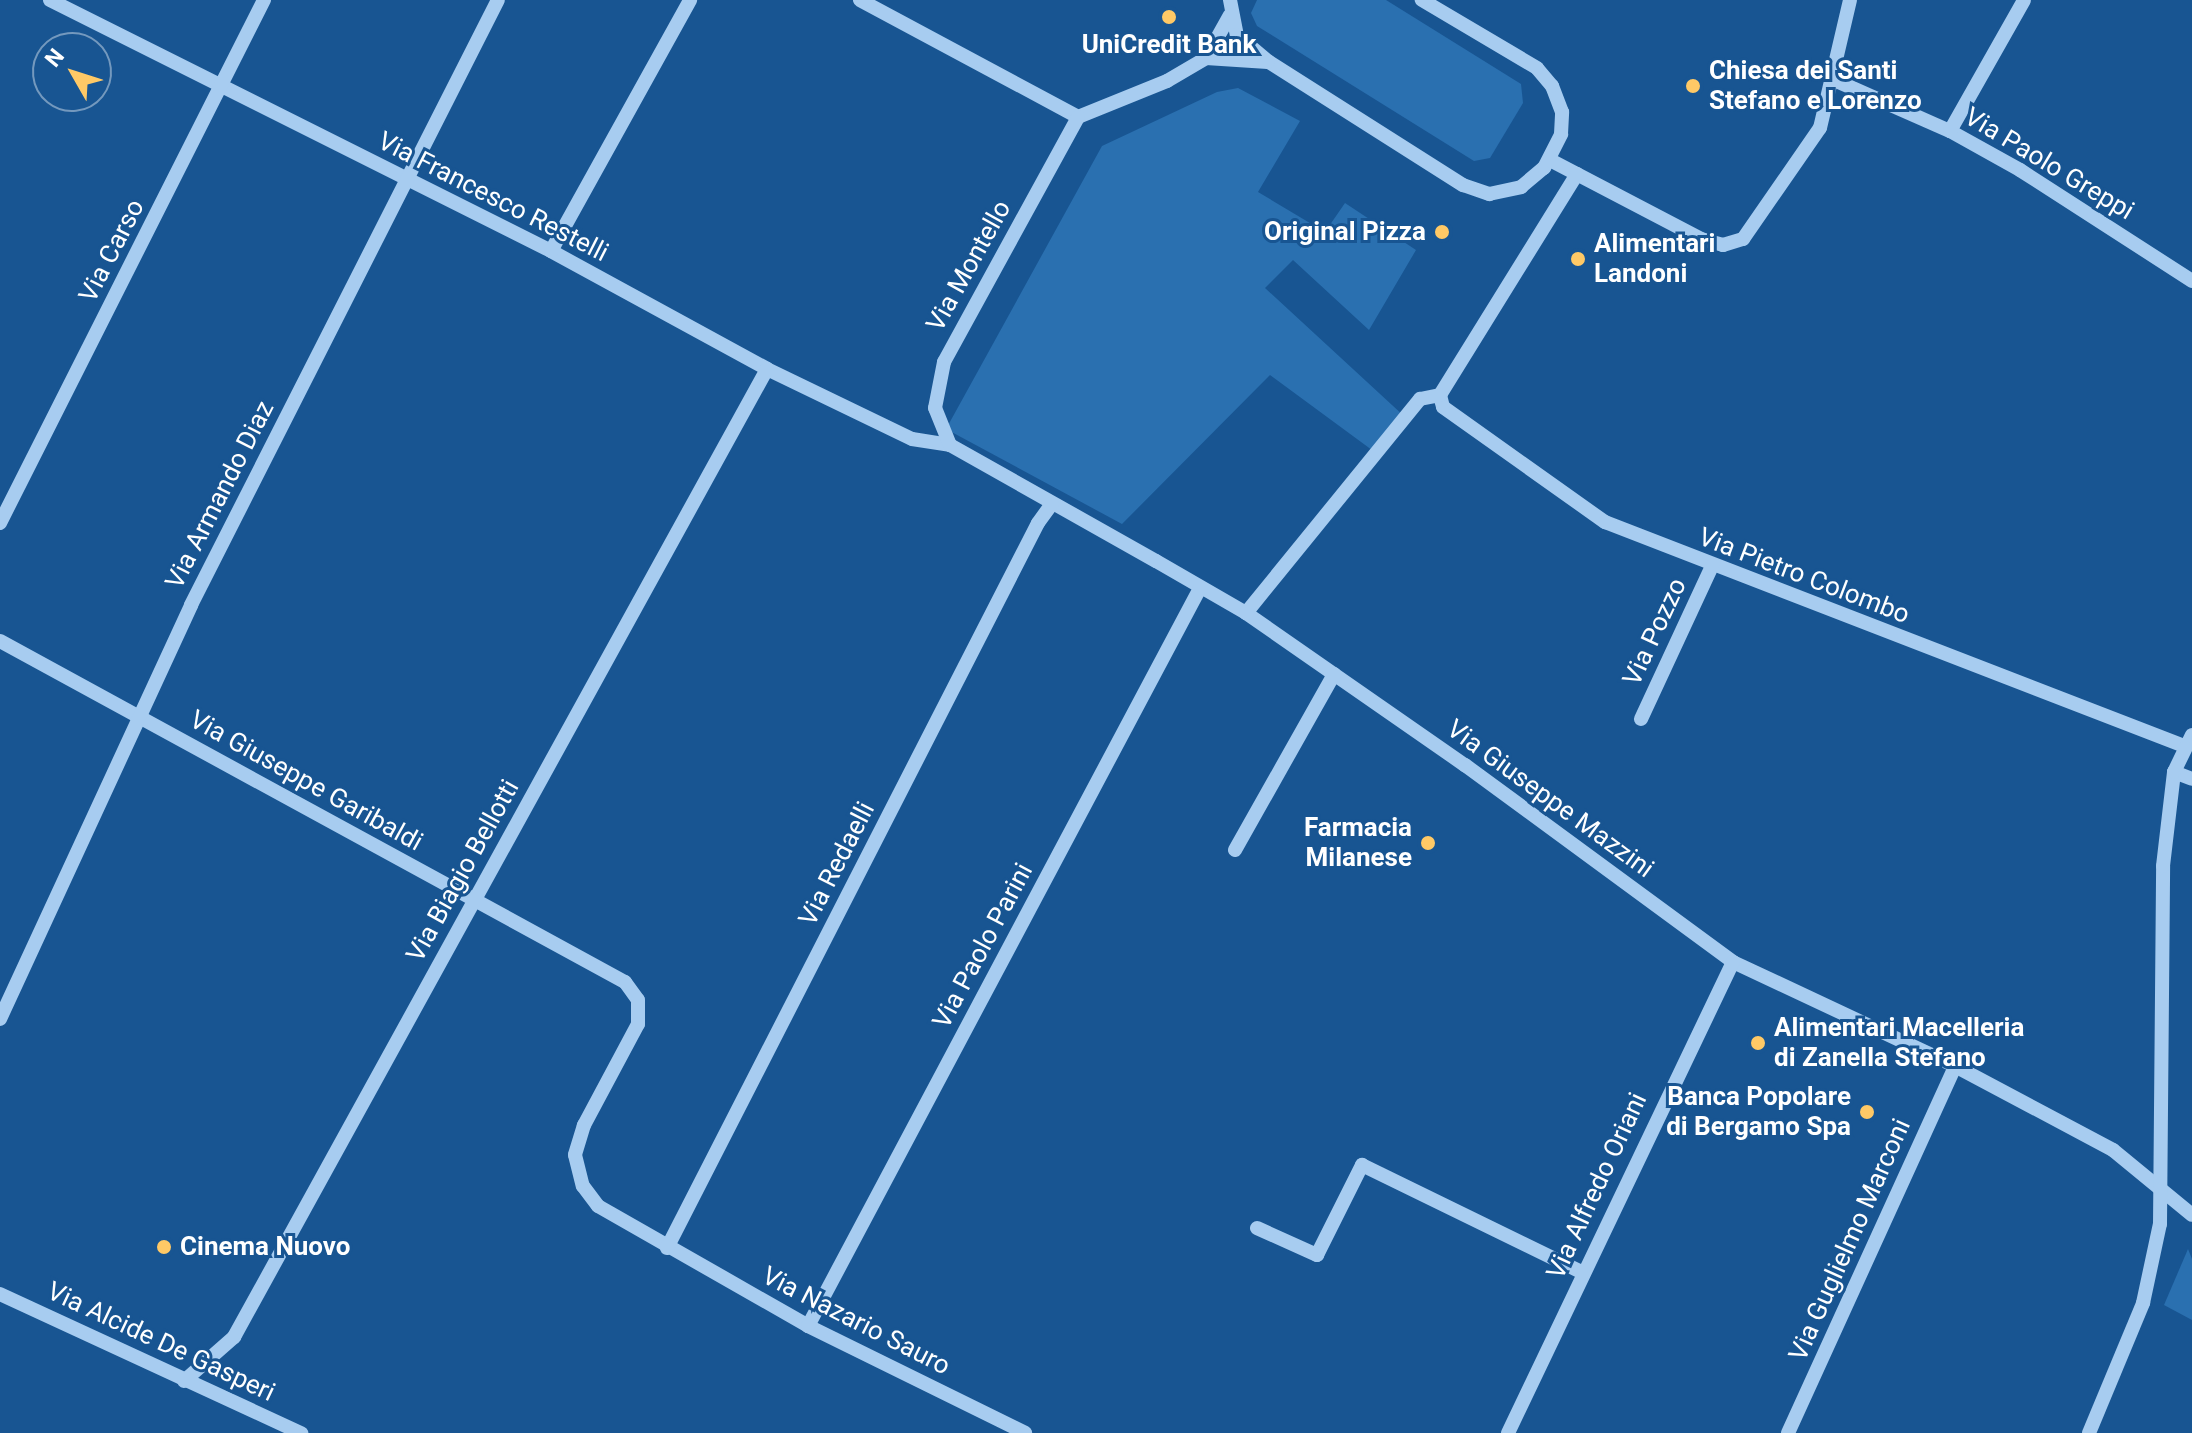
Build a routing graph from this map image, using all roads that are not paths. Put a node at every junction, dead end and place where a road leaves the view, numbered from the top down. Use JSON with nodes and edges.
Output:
{"nodes":[{"id":1,"x":50,"y":0,"type":"edge"},
{"id":2,"x":264,"y":0,"type":"edge"},
{"id":3,"x":498,"y":0,"type":"edge"},
{"id":4,"x":690,"y":0,"type":"edge"},
{"id":5,"x":860,"y":0,"type":"edge"},
{"id":6,"x":1422,"y":0,"type":"edge"},
{"id":7,"x":1850,"y":0,"type":"edge"},
{"id":8,"x":2024,"y":0,"type":"edge"},
{"id":9,"x":1230,"y":7,"type":"edge"},
{"id":10,"x":1206,"y":58,"type":"junction"},
{"id":11,"x":1269,"y":62,"type":"junction"},
{"id":12,"x":1832,"y":79,"type":"junction"},
{"id":13,"x":222,"y":87,"type":"junction"},
{"id":14,"x":1078,"y":117,"type":"junction"},
{"id":15,"x":1950,"y":131,"type":"junction"},
{"id":16,"x":1550,"y":160,"type":"junction"},
{"id":17,"x":1577,"y":174,"type":"junction"},
{"id":18,"x":407,"y":180,"type":"junction"},
{"id":19,"x":551,"y":251,"type":"junction"},
{"id":20,"x":2192,"y":281,"type":"edge"},
{"id":21,"x":767,"y":369,"type":"junction"},
{"id":22,"x":1440,"y":395,"type":"junction"},
{"id":23,"x":912,"y":439,"type":"joint"},
{"id":24,"x":950,"y":445,"type":"junction"},
{"id":25,"x":1052,"y":504,"type":"junction"},
{"id":26,"x":0,"y":523,"type":"edge"},
{"id":27,"x":1712,"y":566,"type":"junction"},
{"id":28,"x":1200,"y":588,"type":"junction"},
{"id":29,"x":1246,"y":613,"type":"junction"},
{"id":30,"x":0,"y":641,"type":"edge"},
{"id":31,"x":1334,"y":674,"type":"junction"},
{"id":32,"x":138,"y":715,"type":"junction"},
{"id":33,"x":1641,"y":719,"type":"dead end"},
{"id":34,"x":2188,"y":741,"type":"edge"},
{"id":35,"x":2174,"y":772,"type":"junction"},
{"id":36,"x":2192,"y":779,"type":"edge"},
{"id":37,"x":1235,"y":850,"type":"dead end"},
{"id":38,"x":474,"y":901,"type":"junction"},
{"id":39,"x":1733,"y":962,"type":"junction"},
{"id":40,"x":0,"y":1019,"type":"edge"},
{"id":41,"x":1955,"y":1066,"type":"junction"},
{"id":42,"x":2162,"y":1194,"type":"junction"},
{"id":43,"x":2192,"y":1215,"type":"edge"},
{"id":44,"x":1257,"y":1228,"type":"dead end"},
{"id":45,"x":667,"y":1248,"type":"junction"},
{"id":46,"x":1583,"y":1273,"type":"junction"},
{"id":47,"x":0,"y":1294,"type":"edge"},
{"id":48,"x":808,"y":1326,"type":"junction"},
{"id":49,"x":184,"y":1381,"type":"junction"},
{"id":50,"x":301,"y":1433,"type":"edge"},
{"id":51,"x":1025,"y":1433,"type":"edge"},
{"id":52,"x":1508,"y":1433,"type":"edge"},
{"id":53,"x":1788,"y":1433,"type":"edge"},
{"id":54,"x":2089,"y":1433,"type":"edge"}],
"edges":[{"from":1,"to":13,"type":"street","name":"Via Francesco Restelli"},
{"from":2,"to":13,"type":"street","name":"Via Carso"},
{"from":3,"to":18,"type":"street","name":"Via Armando Diaz"},
{"from":4,"to":19,"type":"street"},
{"from":5,"to":14,"type":"street"},
{"from":6,"to":16,"type":"street"},
{"from":7,"to":12,"type":"street"},
{"from":8,"to":15,"type":"street"},
{"from":9,"to":10,"type":"street"},
{"from":9,"to":11,"type":"street"},
{"from":10,"to":11,"type":"street"},
{"from":10,"to":14,"type":"street"},
{"from":11,"to":16,"type":"street"},
{"from":12,"to":15,"type":"street","name":"Via Paolo Greppi"},
{"from":12,"to":17,"type":"street"},
{"from":13,"to":18,"type":"street","name":"Via Francesco Restelli"},
{"from":13,"to":26,"type":"street","name":"Via Carso"},
{"from":14,"to":24,"type":"street","name":"Via Montello"},
{"from":15,"to":20,"type":"street","name":"Via Paolo Greppi"},
{"from":16,"to":17,"type":"street"},
{"from":17,"to":22,"type":"street"},
{"from":18,"to":19,"type":"street","name":"Via Francesco Restelli"},
{"from":18,"to":32,"type":"street","name":"Via Armando Diaz"},
{"from":19,"to":21,"type":"street","name":"Via Francesco Restelli"},
{"from":21,"to":23,"type":"street","name":"Via Francesco Restelli"},
{"from":21,"to":38,"type":"street","name":"Via Biagio Bellotti"},
{"from":22,"to":27,"type":"street","name":"Via Pietro Colombo"},
{"from":22,"to":29,"type":"street"},
{"from":23,"to":24,"type":"street","name":"Via Giuseppe Mazzini"},
{"from":24,"to":25,"type":"street","name":"Via Giuseppe Mazzini"},
{"from":25,"to":28,"type":"street","name":"Via Giuseppe Mazzini"},
{"from":25,"to":45,"type":"street","name":"Via Redaelli"},
{"from":27,"to":33,"type":"street","name":"Via Pozzo"},
{"from":27,"to":34,"type":"street","name":"Via Pietro Colombo"},
{"from":28,"to":29,"type":"street","name":"Via Giuseppe Mazzini"},
{"from":28,"to":48,"type":"street","name":"Via Paolo Parini"},
{"from":29,"to":31,"type":"street","name":"Via Giuseppe Mazzini"},
{"from":30,"to":32,"type":"street","name":"Via Giuseppe Garibaldi"},
{"from":31,"to":37,"type":"street"},
{"from":31,"to":39,"type":"street","name":"Via Giuseppe Mazzini"},
{"from":32,"to":38,"type":"street","name":"Via Giuseppe Garibaldi"},
{"from":32,"to":40,"type":"street","name":"Via Armando Diaz"},
{"from":34,"to":35,"type":"street"},
{"from":35,"to":36,"type":"street"},
{"from":35,"to":42,"type":"street"},
{"from":38,"to":45,"type":"street","name":"Via Giuseppe Garibaldi"},
{"from":38,"to":49,"type":"street","name":"Via Biagio Bellotti"},
{"from":39,"to":41,"type":"street","name":"Via Giuseppe Mazzini"},
{"from":39,"to":46,"type":"street","name":"Via Alfredo Oriani"},
{"from":41,"to":42,"type":"street","name":"Via Giuseppe Mazzini"},
{"from":41,"to":53,"type":"street","name":"Via Guglielmo Marconi"},
{"from":42,"to":43,"type":"street","name":"Via Giuseppe Mazzini"},
{"from":42,"to":54,"type":"street"},
{"from":44,"to":46,"type":"street"},
{"from":45,"to":48,"type":"street","name":"Via Nazario Sauro"},
{"from":46,"to":52,"type":"street","name":"Via Alfredo Oriani"},
{"from":47,"to":49,"type":"street","name":"Via Alcide De Gasperi"},
{"from":48,"to":51,"type":"street","name":"Via Nazario Sauro"},
{"from":49,"to":50,"type":"street","name":"Via Alcide De Gasperi"}]}
